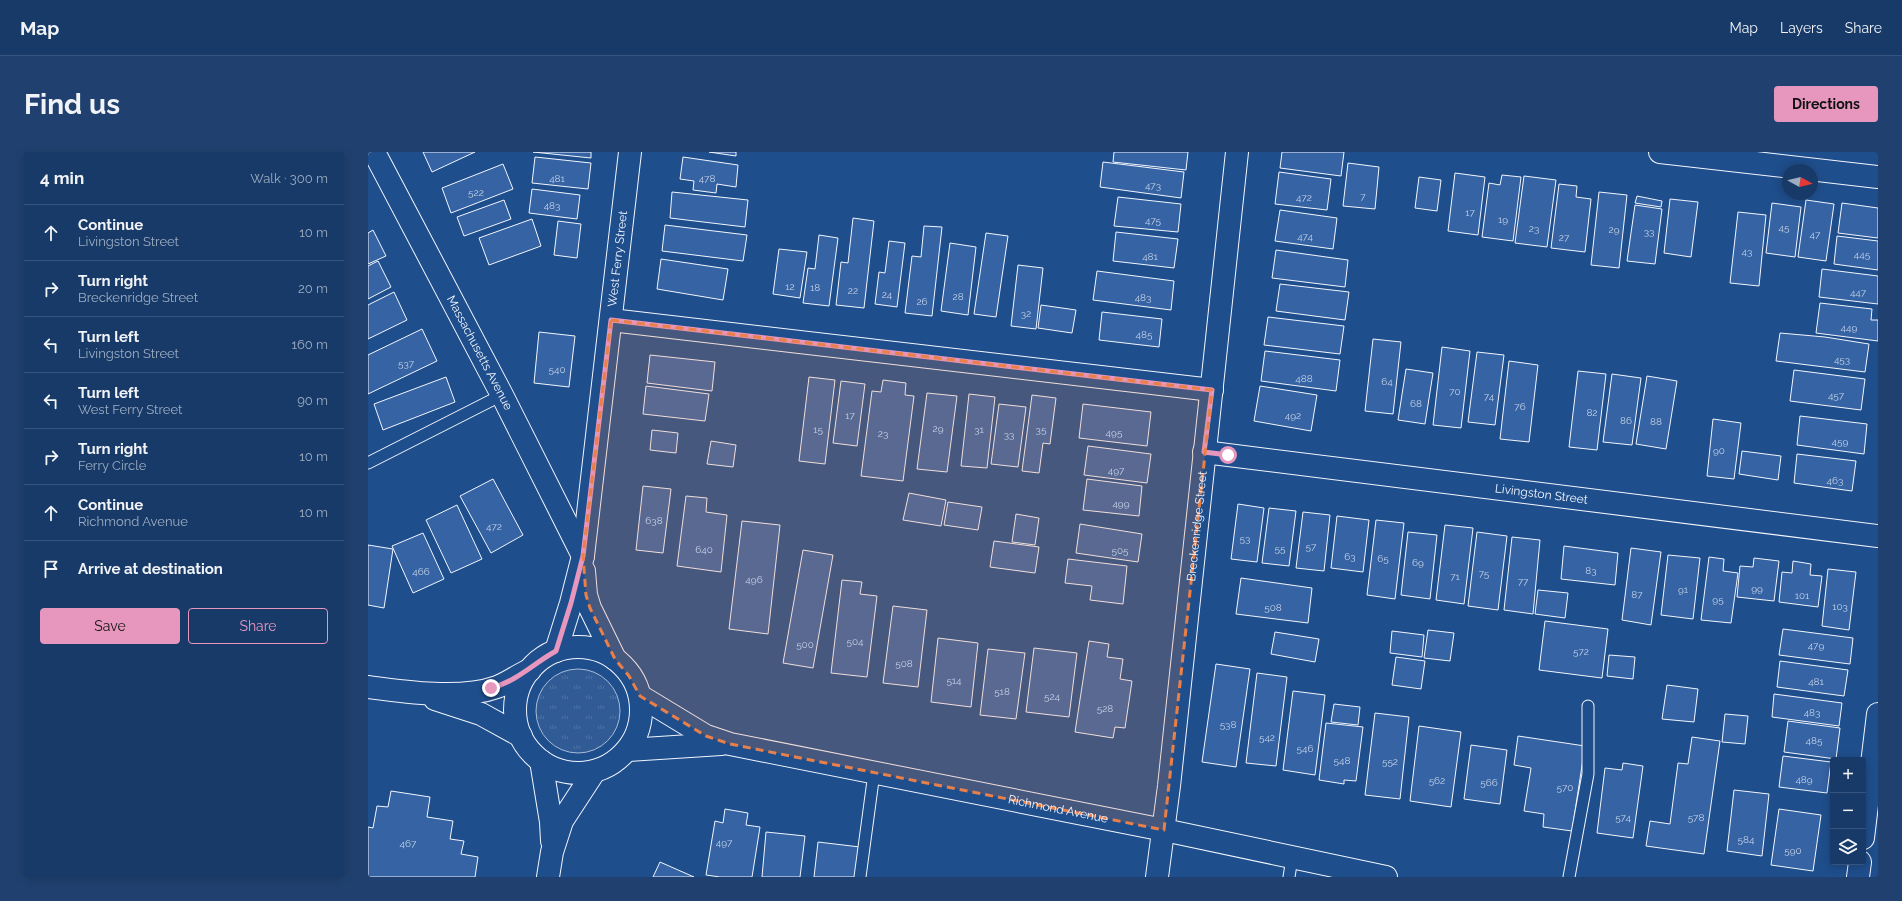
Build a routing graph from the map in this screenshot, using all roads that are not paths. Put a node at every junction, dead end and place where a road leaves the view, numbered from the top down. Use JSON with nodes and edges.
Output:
{"nodes":[{"id":1,"x":374,"y":152,"type":"edge"},
{"id":2,"x":630,"y":152,"type":"edge"},
{"id":3,"x":1237,"y":152,"type":"edge"},
{"id":4,"x":1660,"y":152,"type":"edge"},
{"id":5,"x":1878,"y":177,"type":"edge"},
{"id":6,"x":611,"y":320,"type":"junction"},
{"id":7,"x":1212,"y":390,"type":"junction"},
{"id":8,"x":502,"y":395,"type":"junction"},
{"id":9,"x":1204,"y":452,"type":"junction"},
{"id":10,"x":368,"y":463,"type":"edge"},
{"id":11,"x":1878,"y":536,"type":"edge"},
{"id":12,"x":583,"y":556,"type":"junction"},
{"id":13,"x":556,"y":651,"type":"junction"},
{"id":14,"x":615,"y":659,"type":"junction"},
{"id":15,"x":530,"y":670,"type":"junction"},
{"id":16,"x":368,"y":687,"type":"edge"},
{"id":17,"x":403,"y":691,"type":"junction"},
{"id":18,"x":640,"y":696,"type":"junction"},
{"id":19,"x":1588,"y":706,"type":"dead end"},
{"id":20,"x":1877,"y":723,"type":"edge"},
{"id":21,"x":521,"y":736,"type":"junction"},
{"id":22,"x":730,"y":744,"type":"junction"},
{"id":23,"x":628,"y":750,"type":"junction"},
{"id":24,"x":541,"y":761,"type":"junction"},
{"id":25,"x":594,"y":772,"type":"junction"},
{"id":26,"x":874,"y":773,"type":"junction"},
{"id":27,"x":1864,"y":829,"type":"edge"},
{"id":28,"x":1164,"y":830,"type":"junction"},
{"id":29,"x":552,"y":852,"type":"junction"},
{"id":30,"x":1860,"y":865,"type":"edge"},
{"id":31,"x":1290,"y":868,"type":"edge"},
{"id":32,"x":548,"y":877,"type":"edge"},
{"id":33,"x":860,"y":877,"type":"edge"},
{"id":34,"x":1157,"y":877,"type":"edge"},
{"id":35,"x":1386,"y":877,"type":"edge"},
{"id":36,"x":1568,"y":877,"type":"edge"},
{"id":37,"x":1858,"y":877,"type":"edge"}],
"edges":[{"from":1,"to":8,"type":"street","name":"Massachusetts Avenue"},
{"from":2,"to":6,"type":"street","name":"West Ferry Street"},
{"from":3,"to":7,"type":"street","name":"Breckenridge Street"},
{"from":4,"to":5,"type":"street"},
{"from":6,"to":7,"type":"street"},
{"from":6,"to":12,"type":"street","name":"West Ferry Street"},
{"from":7,"to":9,"type":"street","name":"Breckenridge Street"},
{"from":8,"to":10,"type":"lane"},
{"from":8,"to":12,"type":"street","name":"Massachusetts Avenue"},
{"from":9,"to":11,"type":"street","name":"Livingston Street"},
{"from":9,"to":28,"type":"street","name":"Breckenridge Street"},
{"from":12,"to":13,"type":"street","name":"West Ferry Street"},
{"from":12,"to":14,"type":"street","name":"West Ferry Street"},
{"from":13,"to":14,"type":"street"},
{"from":13,"to":15,"type":"street"},
{"from":14,"to":18,"type":"street"},
{"from":15,"to":17,"type":"street"},
{"from":15,"to":21,"type":"street"},
{"from":16,"to":17,"type":"street"},
{"from":17,"to":21,"type":"street"},
{"from":18,"to":22,"type":"street","name":"Richmond Avenue"},
{"from":18,"to":23,"type":"street"},
{"from":19,"to":36,"type":"lane"},
{"from":20,"to":27,"type":"street"},
{"from":21,"to":24,"type":"street"},
{"from":22,"to":23,"type":"street","name":"Richmond Avenue"},
{"from":22,"to":26,"type":"street","name":"Richmond Avenue"},
{"from":23,"to":25,"type":"street"},
{"from":24,"to":25,"type":"street"},
{"from":24,"to":29,"type":"street"},
{"from":25,"to":29,"type":"street"},
{"from":26,"to":28,"type":"street","name":"Richmond Avenue"},
{"from":26,"to":33,"type":"lane"},
{"from":28,"to":31,"type":"street","name":"Richmond Avenue"},
{"from":28,"to":34,"type":"street","name":"Breckenridge Street"},
{"from":29,"to":32,"type":"street"},
{"from":30,"to":37,"type":"street"},
{"from":31,"to":35,"type":"street","name":"Richmond Avenue"}]}
